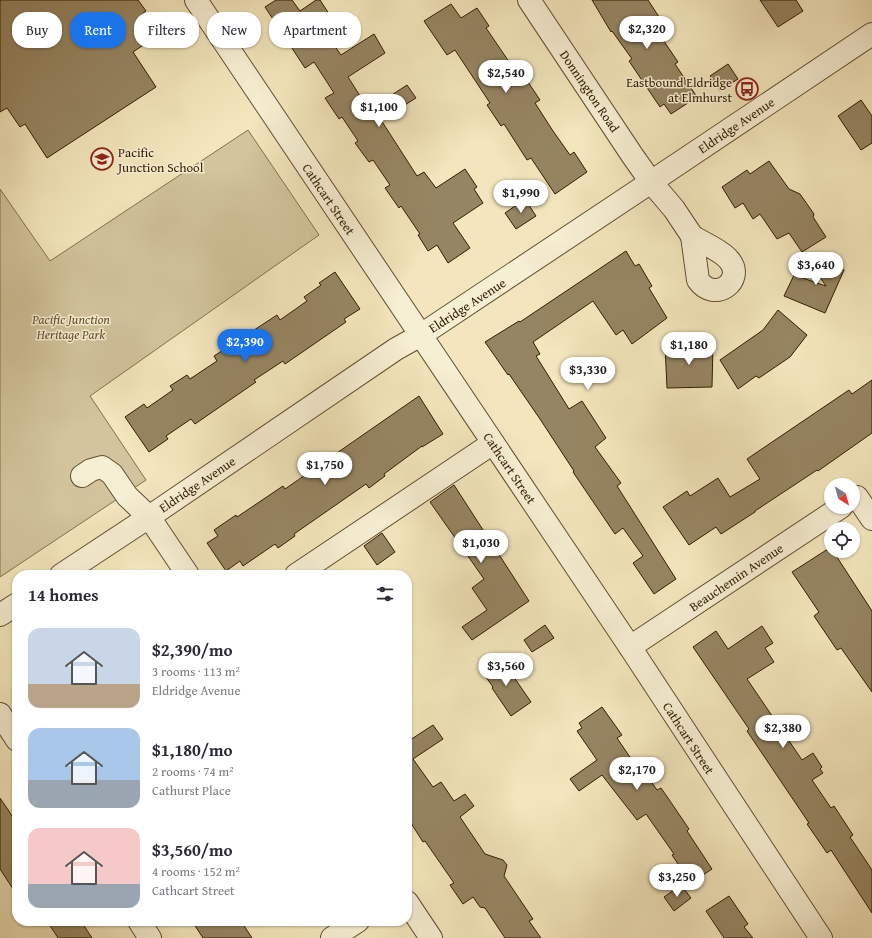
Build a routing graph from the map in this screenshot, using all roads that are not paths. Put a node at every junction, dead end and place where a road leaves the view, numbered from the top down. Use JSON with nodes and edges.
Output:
{"nodes":[{"id":1,"x":196,"y":0,"type":"edge"},
{"id":2,"x":529,"y":0,"type":"edge"},
{"id":3,"x":872,"y":34,"type":"edge"},
{"id":4,"x":651,"y":182,"type":"junction"},
{"id":5,"x":692,"y":236,"type":"dead end"},
{"id":6,"x":421,"y":335,"type":"junction"},
{"id":7,"x":493,"y":442,"type":"junction"},
{"id":8,"x":82,"y":476,"type":"dead end"},
{"id":9,"x":860,"y":502,"type":"edge"},
{"id":10,"x":830,"y":514,"type":"edge"},
{"id":11,"x":149,"y":517,"type":"junction"},
{"id":12,"x":872,"y":519,"type":"edge"},
{"id":13,"x":69,"y":570,"type":"edge"},
{"id":14,"x":185,"y":570,"type":"edge"},
{"id":15,"x":303,"y":570,"type":"edge"},
{"id":16,"x":12,"y":607,"type":"edge"},
{"id":17,"x":0,"y":615,"type":"edge"},
{"id":18,"x":630,"y":647,"type":"junction"},
{"id":19,"x":0,"y":714,"type":"edge"},
{"id":20,"x":12,"y":732,"type":"edge"},
{"id":21,"x":412,"y":910,"type":"edge"},
{"id":22,"x":142,"y":926,"type":"edge"},
{"id":23,"x":350,"y":926,"type":"edge"},
{"id":24,"x":150,"y":938,"type":"edge"},
{"id":25,"x":332,"y":938,"type":"edge"},
{"id":26,"x":431,"y":938,"type":"edge"},
{"id":27,"x":821,"y":938,"type":"edge"}],
"edges":[{"from":1,"to":6,"type":"street","name":"Cathcart Street"},
{"from":2,"to":4,"type":"street","name":"Donnington Road"},
{"from":3,"to":4,"type":"street","name":"Eldridge Avenue"},
{"from":4,"to":5,"type":"street","name":"Donnington Road"},
{"from":4,"to":6,"type":"street","name":"Eldridge Avenue"},
{"from":6,"to":7,"type":"street","name":"Cathcart Street"},
{"from":6,"to":11,"type":"street","name":"Eldridge Avenue"},
{"from":7,"to":15,"type":"street"},
{"from":7,"to":18,"type":"street","name":"Cathcart Street"},
{"from":8,"to":11,"type":"street"},
{"from":9,"to":12,"type":"street"},
{"from":10,"to":18,"type":"street","name":"Beauchemin Avenue"},
{"from":11,"to":13,"type":"street","name":"Eldridge Avenue"},
{"from":11,"to":14,"type":"street"},
{"from":16,"to":17,"type":"street"},
{"from":18,"to":27,"type":"street","name":"Cathcart Street"},
{"from":19,"to":20,"type":"street"},
{"from":21,"to":26,"type":"street"},
{"from":22,"to":24,"type":"street"},
{"from":23,"to":25,"type":"street"}]}
